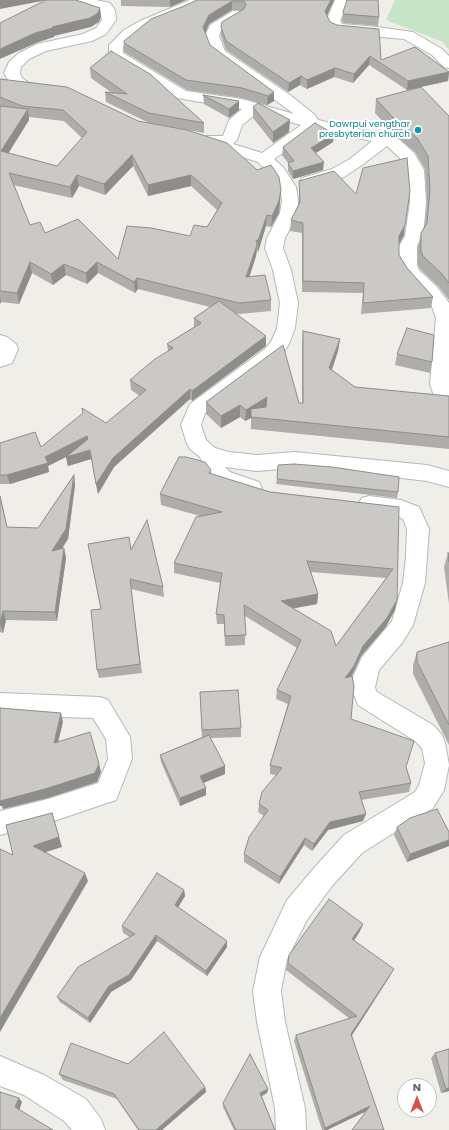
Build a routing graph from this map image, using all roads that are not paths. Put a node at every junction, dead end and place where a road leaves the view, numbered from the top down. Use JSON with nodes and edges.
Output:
{"nodes":[{"id":1,"x":75,"y":0,"type":"edge"},
{"id":2,"x":201,"y":0,"type":"edge"},
{"id":3,"x":342,"y":0,"type":"edge"},
{"id":4,"x":238,"y":14,"type":"edge"},
{"id":5,"x":449,"y":64,"type":"edge"},
{"id":6,"x":8,"y":80,"type":"edge"},
{"id":7,"x":59,"y":91,"type":"edge"},
{"id":8,"x":254,"y":107,"type":"junction"},
{"id":9,"x":311,"y":123,"type":"junction"},
{"id":10,"x":191,"y":136,"type":"edge"},
{"id":11,"x":384,"y":139,"type":"junction"},
{"id":12,"x":209,"y":141,"type":"junction"},
{"id":13,"x":264,"y":159,"type":"junction"},
{"id":14,"x":288,"y":187,"type":"junction"},
{"id":15,"x":0,"y":342,"type":"edge"},
{"id":16,"x":0,"y":360,"type":"edge"},
{"id":17,"x":449,"y":400,"type":"edge"},
{"id":18,"x":208,"y":453,"type":"junction"},
{"id":19,"x":449,"y":479,"type":"edge"},
{"id":20,"x":270,"y":493,"type":"edge"},
{"id":21,"x":346,"y":501,"type":"edge"},
{"id":22,"x":0,"y":704,"type":"edge"},
{"id":23,"x":0,"y":823,"type":"edge"},
{"id":24,"x":0,"y":1071,"type":"edge"},
{"id":25,"x":90,"y":1130,"type":"edge"},
{"id":26,"x":291,"y":1130,"type":"edge"}],
"edges":[{"from":1,"to":6,"type":"street"},
{"from":2,"to":8,"type":"street"},
{"from":3,"to":5,"type":"street"},
{"from":4,"to":9,"type":"street"},
{"from":6,"to":7,"type":"street"},
{"from":8,"to":9,"type":"street"},
{"from":8,"to":12,"type":"street"},
{"from":9,"to":11,"type":"street"},
{"from":9,"to":13,"type":"street"},
{"from":10,"to":12,"type":"street"},
{"from":11,"to":14,"type":"street"},
{"from":11,"to":17,"type":"street"},
{"from":12,"to":13,"type":"street"},
{"from":13,"to":14,"type":"street"},
{"from":14,"to":18,"type":"street"},
{"from":15,"to":16,"type":"street"},
{"from":18,"to":19,"type":"street"},
{"from":18,"to":20,"type":"street"},
{"from":21,"to":26,"type":"street"},
{"from":22,"to":23,"type":"street"},
{"from":24,"to":25,"type":"street"}]}
